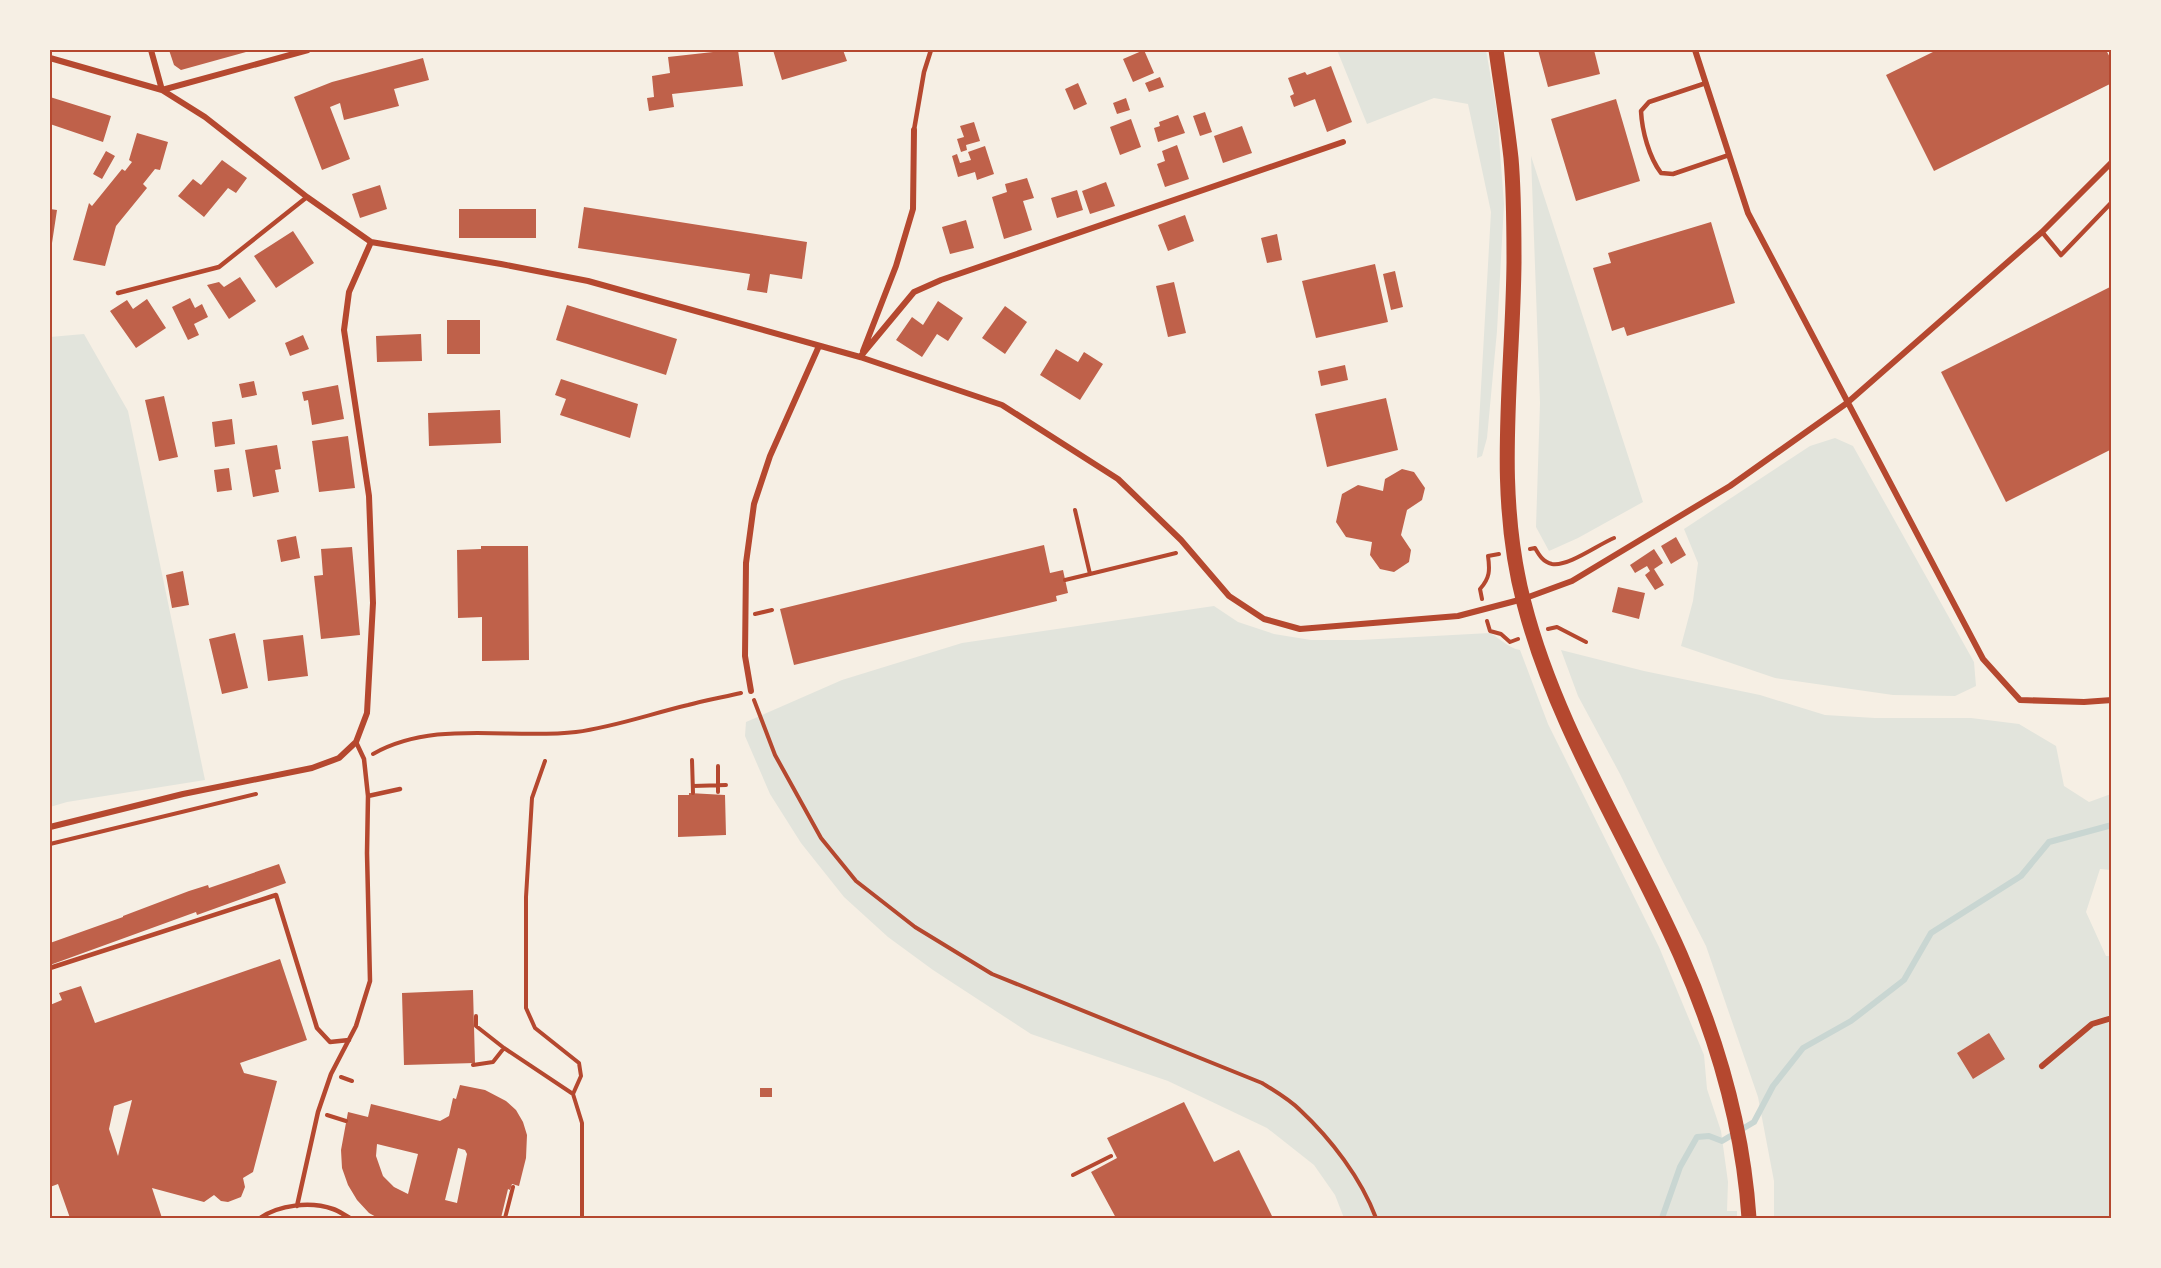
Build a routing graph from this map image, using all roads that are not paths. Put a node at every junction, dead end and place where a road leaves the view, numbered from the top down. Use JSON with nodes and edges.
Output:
{"nodes":[{"id":1,"x":151,"y":50,"type":"edge"},
{"id":2,"x":308,"y":50,"type":"edge"},
{"id":3,"x":931,"y":50,"type":"edge"},
{"id":4,"x":1496,"y":50,"type":"edge"},
{"id":5,"x":1695,"y":50,"type":"edge"},
{"id":6,"x":50,"y":58,"type":"edge"},
{"id":7,"x":1706,"y":84,"type":"junction"},
{"id":8,"x":162,"y":90,"type":"junction"},
{"id":9,"x":914,"y":130,"type":"joint"},
{"id":10,"x":1343,"y":142,"type":"dead end"},
{"id":11,"x":1729,"y":155,"type":"junction"},
{"id":12,"x":2112,"y":162,"type":"edge"},
{"id":13,"x":307,"y":197,"type":"junction"},
{"id":14,"x":2112,"y":202,"type":"edge"},
{"id":15,"x":2042,"y":231,"type":"junction"},
{"id":16,"x":371,"y":242,"type":"junction"},
{"id":17,"x":118,"y":293,"type":"dead end"},
{"id":18,"x":819,"y":346,"type":"junction"},
{"id":19,"x":860,"y":357,"type":"junction"},
{"id":20,"x":1847,"y":403,"type":"junction"},
{"id":21,"x":1523,"y":598,"type":"junction"},
{"id":22,"x":751,"y":691,"type":"road end"},
{"id":23,"x":2112,"y":700,"type":"edge"},
{"id":24,"x":356,"y":742,"type":"junction"},
{"id":25,"x":400,"y":789,"type":"dead end"},
{"id":26,"x":368,"y":796,"type":"junction"},
{"id":27,"x":50,"y":827,"type":"edge"},
{"id":28,"x":50,"y":968,"type":"edge"},
{"id":29,"x":2112,"y":1018,"type":"edge"},
{"id":30,"x":349,"y":1040,"type":"junction"},
{"id":31,"x":2042,"y":1065,"type":"dead end"},
{"id":32,"x":297,"y":1206,"type":"junction"},
{"id":33,"x":260,"y":1218,"type":"edge"},
{"id":34,"x":350,"y":1218,"type":"edge"},
{"id":35,"x":1749,"y":1218,"type":"edge"}],
"edges":[{"from":1,"to":8,"type":"street"},
{"from":2,"to":8,"type":"street"},
{"from":3,"to":9,"type":"lane"},
{"from":4,"to":21,"type":"main road"},
{"from":5,"to":7,"type":"street"},
{"from":6,"to":8,"type":"street"},
{"from":7,"to":11,"type":"street"},
{"from":7,"to":11,"type":"lane"},
{"from":8,"to":13,"type":"street"},
{"from":9,"to":19,"type":"street"},
{"from":10,"to":19,"type":"street"},
{"from":11,"to":20,"type":"street"},
{"from":12,"to":15,"type":"street"},
{"from":13,"to":16,"type":"street"},
{"from":13,"to":17,"type":"lane"},
{"from":14,"to":15,"type":"lane"},
{"from":15,"to":20,"type":"street"},
{"from":16,"to":18,"type":"street"},
{"from":16,"to":24,"type":"street"},
{"from":18,"to":19,"type":"street"},
{"from":18,"to":22,"type":"street"},
{"from":19,"to":21,"type":"street"},
{"from":20,"to":21,"type":"street"},
{"from":20,"to":23,"type":"street"},
{"from":21,"to":35,"type":"main road"},
{"from":24,"to":26,"type":"lane"},
{"from":24,"to":27,"type":"street"},
{"from":25,"to":26,"type":"lane"},
{"from":26,"to":30,"type":"lane"},
{"from":28,"to":30,"type":"lane"},
{"from":29,"to":31,"type":"street"},
{"from":30,"to":32,"type":"lane"},
{"from":32,"to":33,"type":"lane"},
{"from":32,"to":34,"type":"lane"}]}
